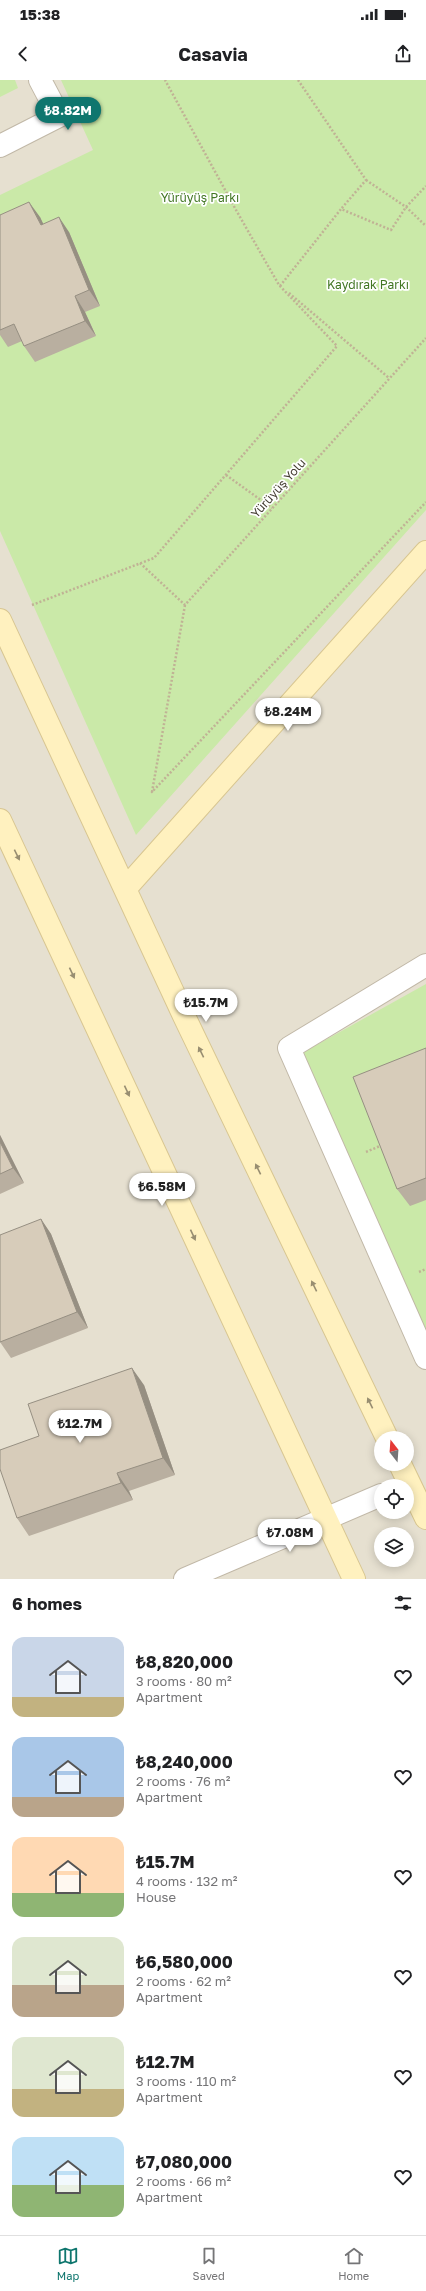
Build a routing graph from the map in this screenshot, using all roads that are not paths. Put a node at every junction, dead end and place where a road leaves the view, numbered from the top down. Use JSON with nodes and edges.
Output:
{"nodes":[{"id":1,"x":40,"y":80,"type":"edge"},
{"id":2,"x":0,"y":146,"type":"edge"},
{"id":3,"x":426,"y":552,"type":"edge"},
{"id":4,"x":0,"y":620,"type":"edge"},
{"id":5,"x":0,"y":820,"type":"edge"},
{"id":6,"x":125,"y":889,"type":"junction"},
{"id":7,"x":426,"y":965,"type":"edge"},
{"id":8,"x":426,"y":1358,"type":"edge"},
{"id":9,"x":384,"y":1431,"type":"edge"},
{"id":10,"x":403,"y":1478,"type":"edge"},
{"id":11,"x":374,"y":1498,"type":"edge"},
{"id":12,"x":426,"y":1518,"type":"edge"},
{"id":13,"x":324,"y":1520,"type":"junction"},
{"id":14,"x":185,"y":1579,"type":"edge"},
{"id":15,"x":354,"y":1579,"type":"edge"}],
"edges":[{"from":1,"to":2,"type":"street"},
{"from":3,"to":6,"type":"street"},
{"from":4,"to":6,"type":"street"},
{"from":5,"to":13,"type":"street","one_way":true},
{"from":9,"to":6,"type":"street","one_way":true},
{"from":7,"to":8,"type":"street"},
{"from":10,"to":12,"type":"street"},
{"from":11,"to":13,"type":"street"},
{"from":13,"to":14,"type":"street"},
{"from":13,"to":15,"type":"street"}]}
